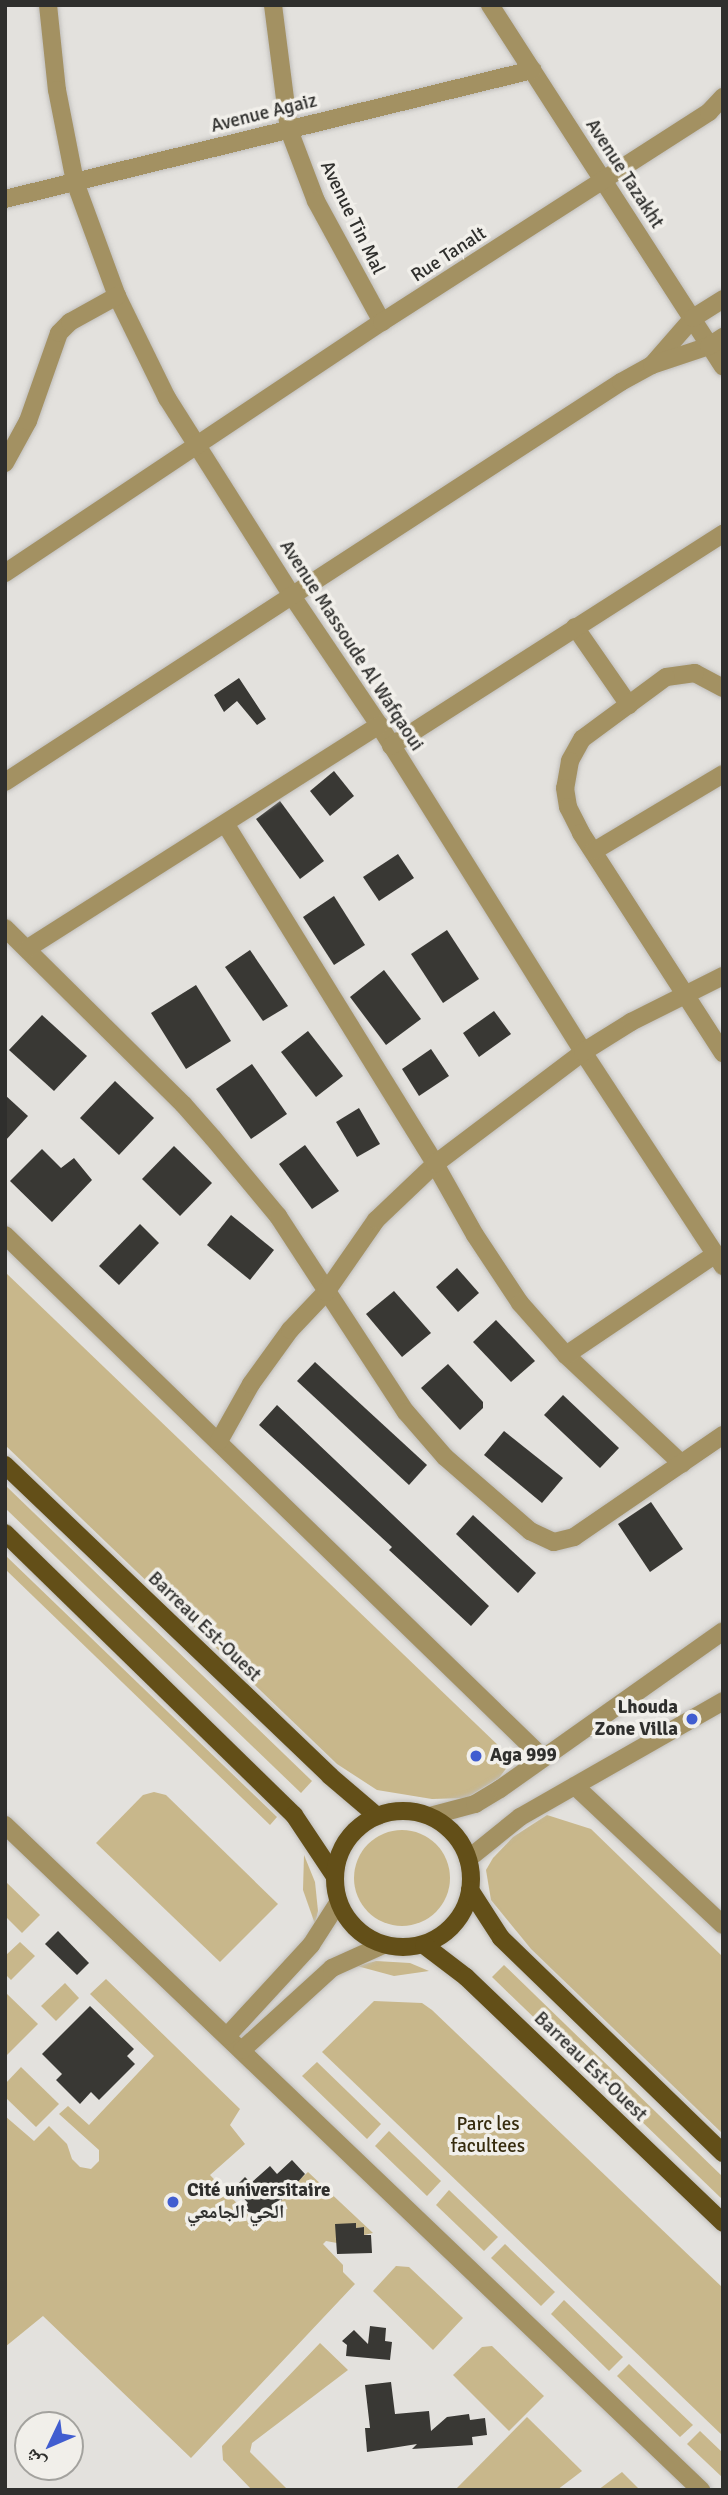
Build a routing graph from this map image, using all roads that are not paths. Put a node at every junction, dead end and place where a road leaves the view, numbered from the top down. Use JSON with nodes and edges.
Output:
{"nodes":[{"id":1,"x":48,"y":5,"type":"edge"},
{"id":2,"x":273,"y":5,"type":"edge"},
{"id":3,"x":490,"y":5,"type":"edge"},
{"id":4,"x":532,"y":70,"type":"junction"},
{"id":5,"x":722,"y":99,"type":"edge"},
{"id":6,"x":289,"y":130,"type":"junction"},
{"id":7,"x":603,"y":179,"type":"junction"},
{"id":8,"x":75,"y":182,"type":"junction"},
{"id":9,"x":5,"y":200,"type":"edge"},
{"id":10,"x":117,"y":296,"type":"junction"},
{"id":11,"x":723,"y":299,"type":"edge"},
{"id":12,"x":693,"y":318,"type":"junction"},
{"id":13,"x":382,"y":322,"type":"junction"},
{"id":14,"x":716,"y":342,"type":"edge"},
{"id":15,"x":652,"y":365,"type":"junction"},
{"id":16,"x":723,"y":366,"type":"edge"},
{"id":17,"x":196,"y":447,"type":"junction"},
{"id":18,"x":5,"y":463,"type":"edge"},
{"id":19,"x":723,"y":534,"type":"edge"},
{"id":20,"x":7,"y":567,"type":"edge"},
{"id":21,"x":292,"y":596,"type":"junction"},
{"id":22,"x":575,"y":627,"type":"junction"},
{"id":23,"x":723,"y":688,"type":"edge"},
{"id":24,"x":629,"y":705,"type":"junction"},
{"id":25,"x":379,"y":725,"type":"junction"},
{"id":26,"x":391,"y":746,"type":"junction"},
{"id":27,"x":723,"y":774,"type":"edge"},
{"id":28,"x":5,"y":782,"type":"edge"},
{"id":29,"x":226,"y":825,"type":"junction"},
{"id":30,"x":594,"y":851,"type":"junction"},
{"id":31,"x":5,"y":928,"type":"edge"},
{"id":32,"x":28,"y":948,"type":"junction"},
{"id":33,"x":723,"y":976,"type":"edge"},
{"id":34,"x":685,"y":993,"type":"junction"},
{"id":35,"x":583,"y":1052,"type":"junction"},
{"id":36,"x":723,"y":1053,"type":"edge"},
{"id":37,"x":435,"y":1164,"type":"junction"},
{"id":38,"x":5,"y":1235,"type":"edge"},
{"id":39,"x":719,"y":1260,"type":"edge"},
{"id":40,"x":326,"y":1292,"type":"junction"},
{"id":41,"x":566,"y":1355,"type":"junction"},
{"id":42,"x":723,"y":1435,"type":"edge"},
{"id":43,"x":219,"y":1441,"type":"junction"},
{"id":44,"x":682,"y":1464,"type":"junction"},
{"id":45,"x":5,"y":1465,"type":"edge"},
{"id":46,"x":5,"y":1533,"type":"edge"},
{"id":47,"x":723,"y":1631,"type":"edge"},
{"id":48,"x":723,"y":1701,"type":"edge"},
{"id":49,"x":542,"y":1758,"type":"junction"},
{"id":50,"x":575,"y":1786,"type":"junction"},
{"id":51,"x":377,"y":1816,"type":"junction"},
{"id":52,"x":430,"y":1816,"type":"junction"},
{"id":53,"x":5,"y":1825,"type":"edge"},
{"id":54,"x":468,"y":1859,"type":"junction"},
{"id":55,"x":334,"y":1875,"type":"junction"},
{"id":56,"x":470,"y":1890,"type":"junction"},
{"id":57,"x":338,"y":1903,"type":"junction"},
{"id":58,"x":723,"y":1925,"type":"edge"},
{"id":59,"x":383,"y":1945,"type":"junction"},
{"id":60,"x":424,"y":1945,"type":"junction"},
{"id":61,"x":227,"y":2036,"type":"junction"},
{"id":62,"x":242,"y":2050,"type":"junction"},
{"id":63,"x":723,"y":2153,"type":"edge"},
{"id":64,"x":723,"y":2223,"type":"edge"},
{"id":65,"x":701,"y":2490,"type":"edge"}],
"edges":[{"from":1,"to":8,"type":"street","name":"Avenue Massoude Al Wafqaoui"},
{"from":2,"to":6,"type":"street","name":"Avenue Tin Mal"},
{"from":3,"to":4,"type":"street","name":"Avenue Tazakht"},
{"from":4,"to":6,"type":"street","name":"Avenue Agaiz"},
{"from":4,"to":7,"type":"street","name":"Avenue Tazakht"},
{"from":5,"to":7,"type":"street","name":"Rue Tanalt"},
{"from":6,"to":8,"type":"street","name":"Avenue Agaiz"},
{"from":6,"to":13,"type":"street","name":"Avenue Tin Mal"},
{"from":7,"to":12,"type":"street","name":"Avenue Tazakht"},
{"from":7,"to":13,"type":"street","name":"Rue Tanalt"},
{"from":8,"to":9,"type":"street","name":"Avenue Agaiz"},
{"from":8,"to":10,"type":"street","name":"Avenue Massoude Al Wafqaoui"},
{"from":10,"to":17,"type":"street","name":"Avenue Massoude Al Wafqaoui"},
{"from":10,"to":18,"type":"street"},
{"from":11,"to":12,"type":"street"},
{"from":12,"to":14,"type":"street","name":"Avenue Tazakht"},
{"from":12,"to":15,"type":"street"},
{"from":13,"to":17,"type":"street","name":"Rue Tanalt"},
{"from":14,"to":15,"type":"street"},
{"from":14,"to":16,"type":"street","name":"Avenue Tazakht"},
{"from":15,"to":21,"type":"street"},
{"from":17,"to":20,"type":"street","name":"Rue Tanalt"},
{"from":17,"to":21,"type":"street","name":"Avenue Massoude Al Wafqaoui"},
{"from":19,"to":22,"type":"street"},
{"from":21,"to":25,"type":"street","name":"Avenue Massoude Al Wafqaoui"},
{"from":21,"to":28,"type":"street"},
{"from":22,"to":24,"type":"street"},
{"from":22,"to":26,"type":"street"},
{"from":23,"to":24,"type":"street"},
{"from":24,"to":30,"type":"street"},
{"from":25,"to":26,"type":"street","name":"Avenue Massoude Al Wafqaoui"},
{"from":25,"to":29,"type":"street"},
{"from":26,"to":35,"type":"street","name":"Avenue Massoude Al Wafqaoui"},
{"from":27,"to":30,"type":"street"},
{"from":29,"to":32,"type":"street"},
{"from":29,"to":37,"type":"street"},
{"from":30,"to":34,"type":"street"},
{"from":31,"to":32,"type":"street"},
{"from":32,"to":40,"type":"street"},
{"from":33,"to":34,"type":"street"},
{"from":34,"to":35,"type":"street"},
{"from":34,"to":36,"type":"street"},
{"from":35,"to":37,"type":"street"},
{"from":35,"to":39,"type":"street","name":"Avenue Massoude Al Wafqaoui"},
{"from":37,"to":40,"type":"street"},
{"from":37,"to":41,"type":"street"},
{"from":38,"to":43,"type":"street"},
{"from":39,"to":41,"type":"street"},
{"from":40,"to":43,"type":"street"},
{"from":40,"to":44,"type":"street"},
{"from":41,"to":44,"type":"street"},
{"from":42,"to":44,"type":"street"},
{"from":43,"to":49,"type":"street"},
{"from":45,"to":51,"type":"main road","name":"Barreau Est-Ouest"},
{"from":46,"to":55,"type":"main road"},
{"from":47,"to":49,"type":"street"},
{"from":48,"to":50,"type":"street"},
{"from":49,"to":52,"type":"street"},
{"from":50,"to":54,"type":"street"},
{"from":50,"to":58,"type":"street"},
{"from":51,"to":52,"type":"main road"},
{"from":51,"to":55,"type":"main road"},
{"from":52,"to":54,"type":"main road"},
{"from":53,"to":61,"type":"street"},
{"from":54,"to":56,"type":"main road"},
{"from":55,"to":57,"type":"main road"},
{"from":56,"to":60,"type":"main road"},
{"from":56,"to":63,"type":"main road","name":"Barreau Est-Ouest"},
{"from":57,"to":59,"type":"main road"},
{"from":57,"to":61,"type":"street"},
{"from":59,"to":60,"type":"main road"},
{"from":59,"to":62,"type":"street"},
{"from":60,"to":64,"type":"main road","name":"Barreau Est-Ouest"},
{"from":61,"to":62,"type":"street"},
{"from":62,"to":65,"type":"street"}]}
